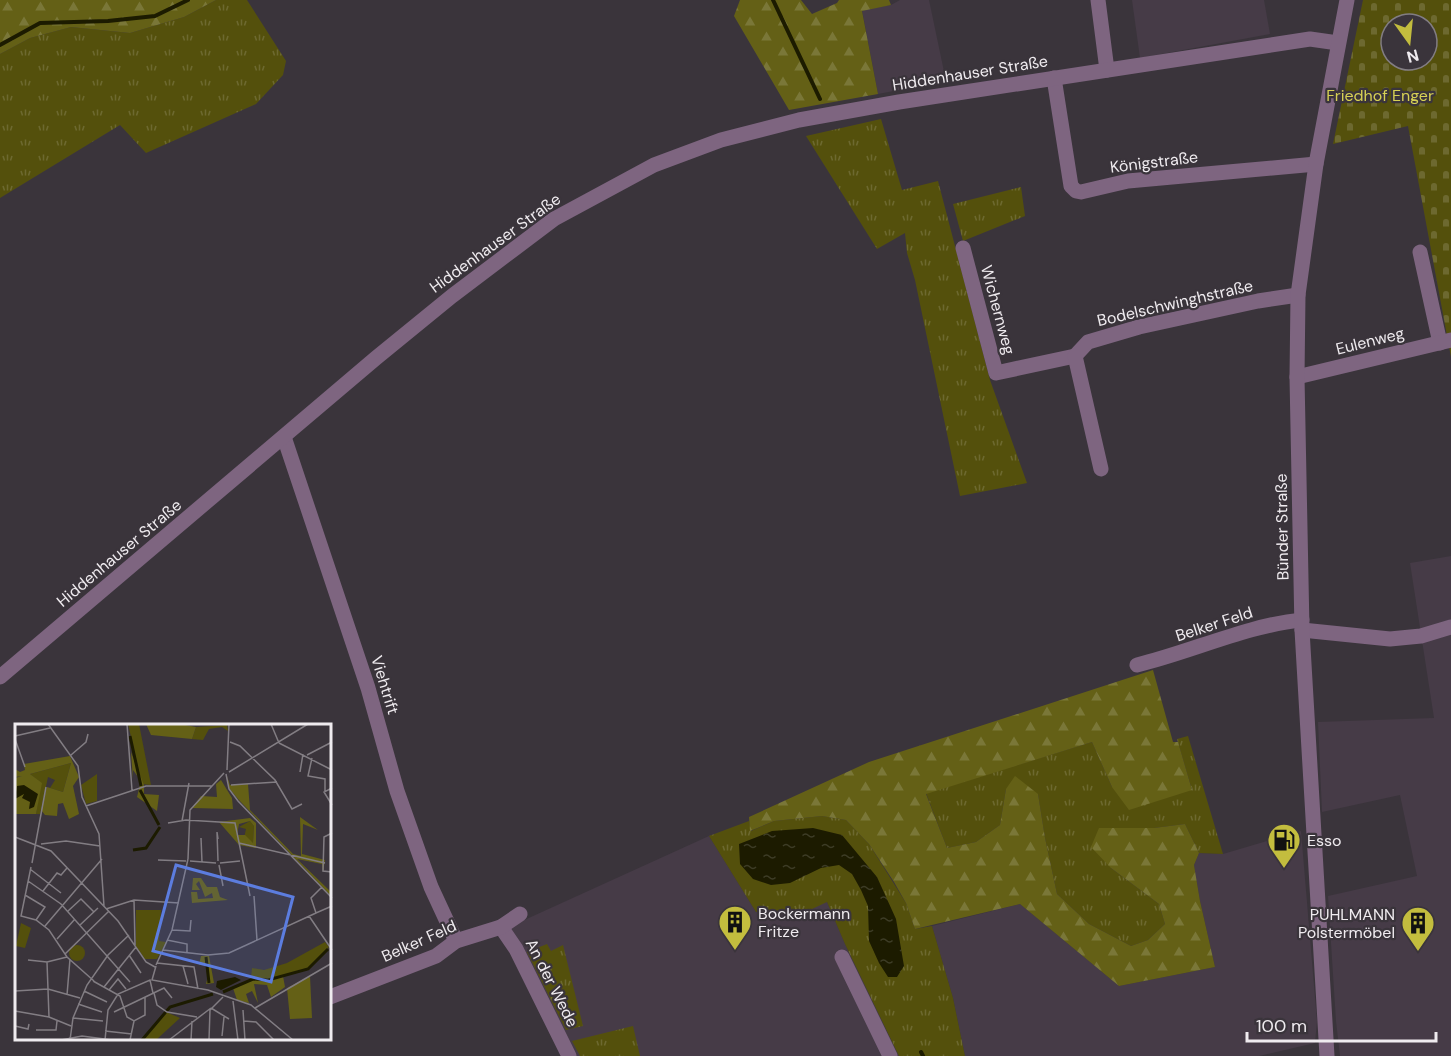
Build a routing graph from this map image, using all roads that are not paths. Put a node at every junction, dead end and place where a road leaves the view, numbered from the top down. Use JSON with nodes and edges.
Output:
{"nodes":[{"id":1,"x":1098,"y":0,"type":"edge"},
{"id":2,"x":1347,"y":0,"type":"edge"},
{"id":3,"x":1338,"y":43,"type":"junction"},
{"id":4,"x":1107,"y":70,"type":"junction"},
{"id":5,"x":1054,"y":78,"type":"junction"},
{"id":6,"x":1316,"y":164,"type":"junction"},
{"id":7,"x":963,"y":249,"type":"dead end"},
{"id":8,"x":1420,"y":252,"type":"dead end"},
{"id":9,"x":1298,"y":295,"type":"junction"},
{"id":10,"x":1445,"y":341,"type":"edge"},
{"id":11,"x":1075,"y":356,"type":"junction"},
{"id":12,"x":1297,"y":377,"type":"junction"},
{"id":13,"x":284,"y":437,"type":"junction"},
{"id":14,"x":1101,"y":469,"type":"dead end"},
{"id":15,"x":1302,"y":625,"type":"junction"},
{"id":16,"x":1451,"y":627,"type":"edge"},
{"id":17,"x":1137,"y":665,"type":"dead end"},
{"id":18,"x":0,"y":677,"type":"edge"},
{"id":19,"x":520,"y":914,"type":"dead end"},
{"id":20,"x":501,"y":927,"type":"junction"},
{"id":21,"x":456,"y":941,"type":"junction"},
{"id":22,"x":842,"y":957,"type":"dead end"},
{"id":23,"x":332,"y":996,"type":"edge"},
{"id":24,"x":569,"y":1056,"type":"edge"},
{"id":25,"x":890,"y":1056,"type":"edge"},
{"id":26,"x":1327,"y":1056,"type":"edge"}],
"edges":[{"from":1,"to":4,"type":"street"},
{"from":2,"to":3,"type":"street","name":"Bünder Straße"},
{"from":3,"to":4,"type":"street","name":"Hiddenhauser Straße"},
{"from":3,"to":6,"type":"street","name":"Bünder Straße"},
{"from":4,"to":5,"type":"street","name":"Hiddenhauser Straße"},
{"from":5,"to":6,"type":"street","name":"Königstraße"},
{"from":5,"to":13,"type":"street","name":"Hiddenhauser Straße"},
{"from":6,"to":9,"type":"street","name":"Bünder Straße"},
{"from":7,"to":11,"type":"street","name":"Wichernweg"},
{"from":8,"to":10,"type":"street"},
{"from":9,"to":11,"type":"street","name":"Bodelschwinghstraße"},
{"from":9,"to":12,"type":"street","name":"Bünder Straße"},
{"from":10,"to":12,"type":"street","name":"Eulenweg"},
{"from":11,"to":14,"type":"street"},
{"from":12,"to":15,"type":"street","name":"Bünder Straße"},
{"from":13,"to":18,"type":"street","name":"Hiddenhauser Straße"},
{"from":13,"to":21,"type":"street","name":"Viehtrift"},
{"from":15,"to":16,"type":"street","name":"Belker Feld"},
{"from":15,"to":17,"type":"street","name":"Belker Feld"},
{"from":15,"to":26,"type":"street","name":"Bünder Straße"},
{"from":19,"to":20,"type":"street","name":"Belker Feld"},
{"from":20,"to":21,"type":"street","name":"Belker Feld"},
{"from":20,"to":24,"type":"street","name":"An der Wede"},
{"from":21,"to":23,"type":"street","name":"Belker Feld"},
{"from":22,"to":25,"type":"street"}]}
